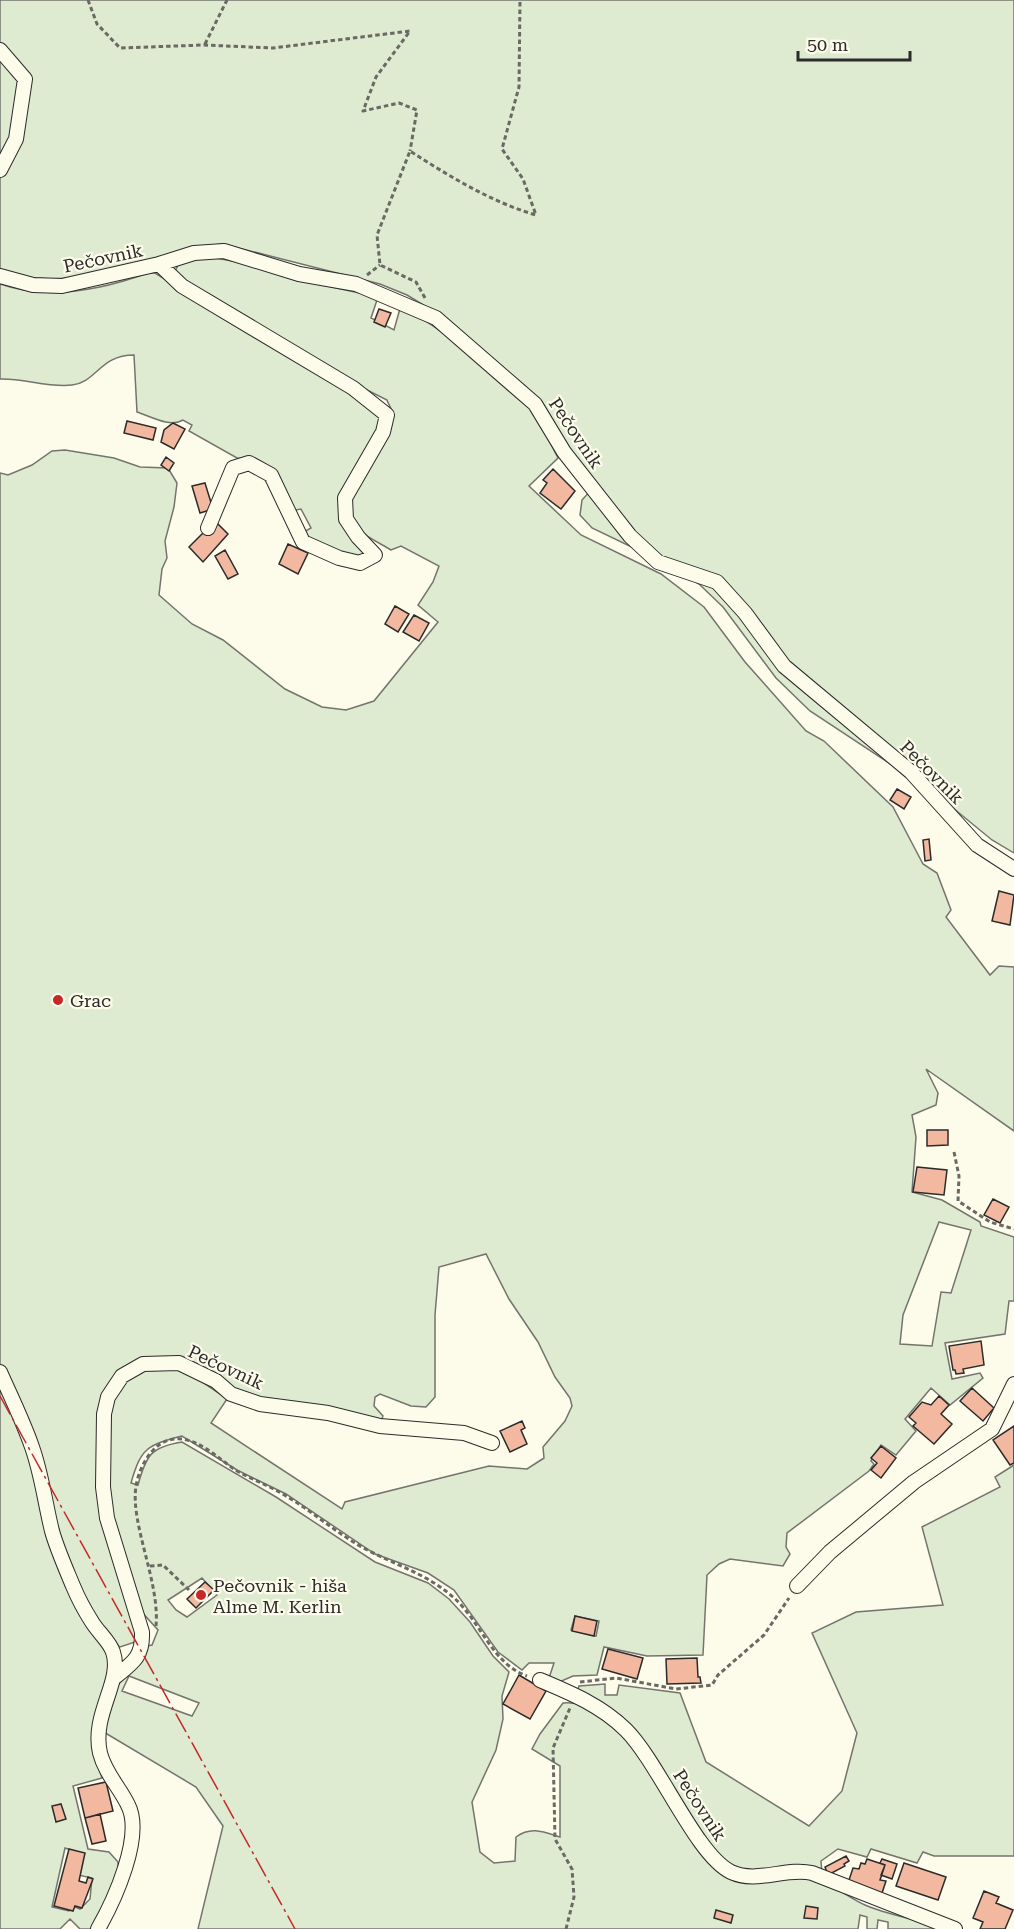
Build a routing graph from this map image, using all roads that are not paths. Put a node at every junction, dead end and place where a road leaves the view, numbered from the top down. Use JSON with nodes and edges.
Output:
{"nodes":[{"id":1,"x":0,"y":50,"type":"edge"},
{"id":2,"x":0,"y":170,"type":"edge"},
{"id":3,"x":159,"y":264,"type":"junction"},
{"id":4,"x":0,"y":276,"type":"edge"},
{"id":5,"x":208,"y":528,"type":"dead end"},
{"id":6,"x":1014,"y":869,"type":"edge"},
{"id":7,"x":0,"y":1372,"type":"edge"},
{"id":8,"x":1014,"y":1384,"type":"edge"},
{"id":9,"x":492,"y":1443,"type":"dead end"},
{"id":10,"x":797,"y":1586,"type":"dead end"},
{"id":11,"x":116,"y":1677,"type":"junction"},
{"id":12,"x":540,"y":1680,"type":"road end"},
{"id":13,"x":98,"y":1929,"type":"edge"},
{"id":14,"x":955,"y":1929,"type":"edge"}],
"edges":[{"from":1,"to":2,"type":"street"},
{"from":3,"to":4,"type":"street","name":"Pečovnik"},
{"from":3,"to":5,"type":"street"},
{"from":3,"to":6,"type":"street","name":"Pečovnik"},
{"from":7,"to":11,"type":"street"},
{"from":8,"to":10,"type":"street"},
{"from":9,"to":11,"type":"street","name":"Pečovnik"},
{"from":11,"to":13,"type":"street"},
{"from":12,"to":14,"type":"street","name":"Pečovnik"}]}
